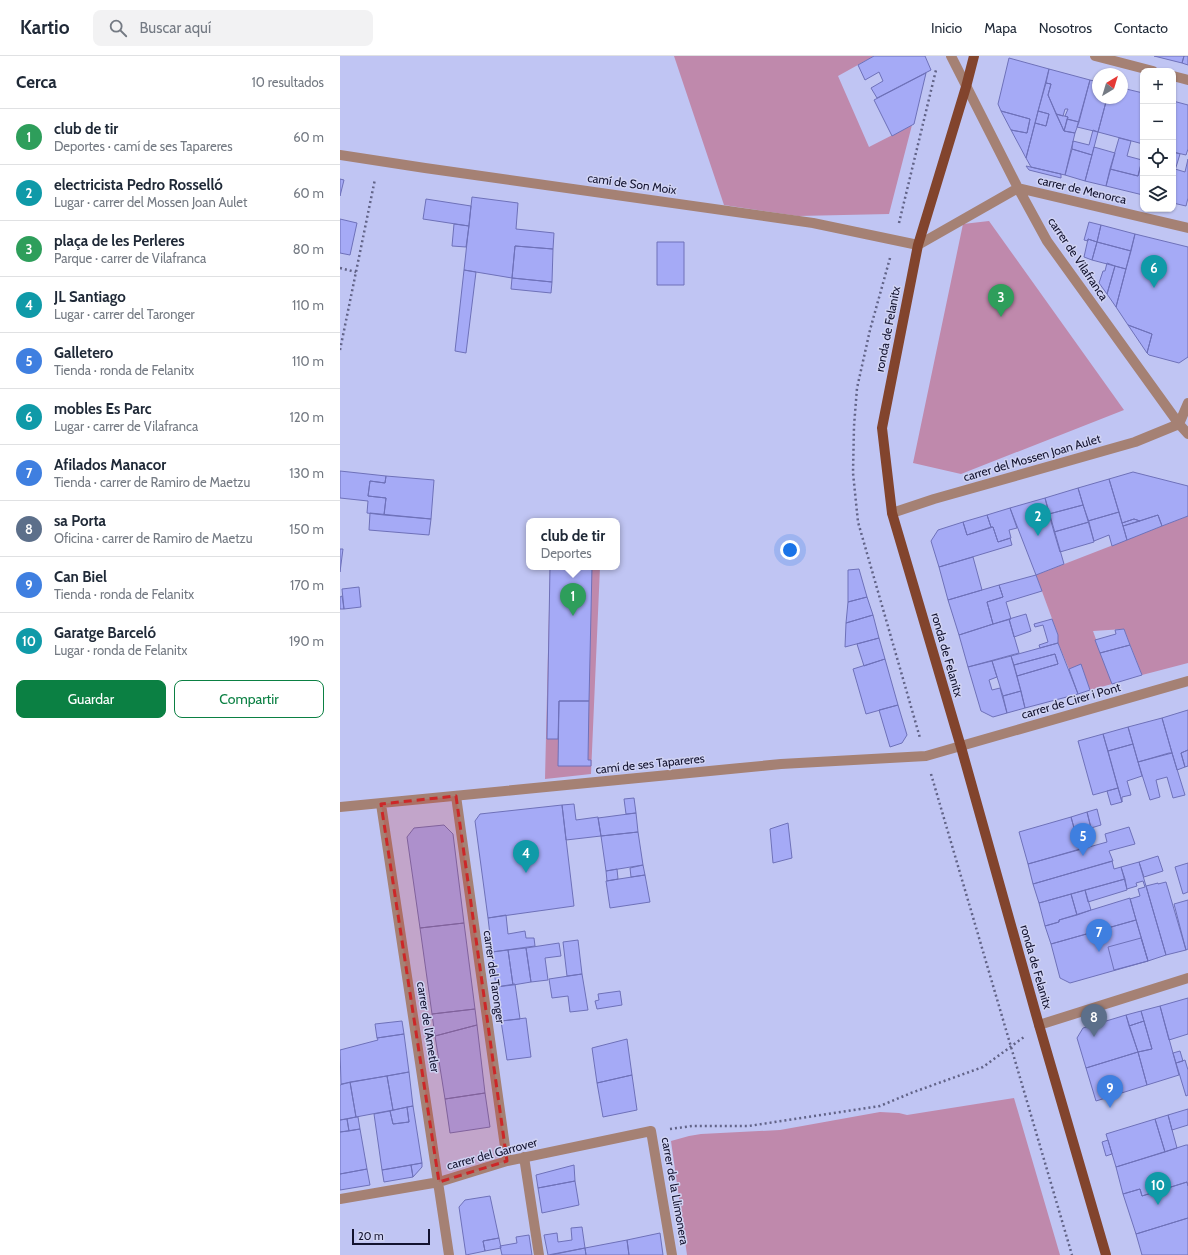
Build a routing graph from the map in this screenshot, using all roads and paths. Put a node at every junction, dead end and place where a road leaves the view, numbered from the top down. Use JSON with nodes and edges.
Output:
{"nodes":[{"id":1,"x":951,"y":56,"type":"edge"},
{"id":2,"x":974,"y":56,"type":"edge"},
{"id":3,"x":1095,"y":56,"type":"edge"},
{"id":4,"x":1141,"y":68,"type":"edge"},
{"id":5,"x":1176,"y":77,"type":"edge"},
{"id":6,"x":1188,"y":80,"type":"edge"},
{"id":7,"x":966,"y":86,"type":"junction"},
{"id":8,"x":340,"y":155,"type":"edge"},
{"id":9,"x":379,"y":161,"type":"junction"},
{"id":10,"x":1018,"y":188,"type":"junction"},
{"id":11,"x":1188,"y":228,"type":"edge"},
{"id":12,"x":918,"y":245,"type":"junction"},
{"id":13,"x":340,"y":268,"type":"edge"},
{"id":14,"x":356,"y":272,"type":"junction"},
{"id":15,"x":340,"y":350,"type":"edge"},
{"id":16,"x":1188,"y":403,"type":"edge"},
{"id":17,"x":1179,"y":424,"type":"junction"},
{"id":18,"x":1188,"y":434,"type":"edge"},
{"id":19,"x":892,"y":513,"type":"junction"},
{"id":20,"x":1188,"y":681,"type":"edge"},
{"id":21,"x":961,"y":747,"type":"junction"},
{"id":22,"x":456,"y":796,"type":"junction"},
{"id":23,"x":381,"y":804,"type":"junction"},
{"id":24,"x":340,"y":808,"type":"edge"},
{"id":25,"x":1188,"y":978,"type":"edge"},
{"id":26,"x":1039,"y":1025,"type":"junction"},
{"id":27,"x":651,"y":1131,"type":"junction"},
{"id":28,"x":524,"y":1157,"type":"junction"},
{"id":29,"x":507,"y":1161,"type":"junction"},
{"id":30,"x":439,"y":1182,"type":"junction"},
{"id":31,"x":340,"y":1199,"type":"edge"},
{"id":32,"x":450,"y":1255,"type":"edge"},
{"id":33,"x":539,"y":1255,"type":"edge"},
{"id":34,"x":672,"y":1255,"type":"edge"},
{"id":35,"x":1106,"y":1255,"type":"edge"}],
"edges":[{"from":1,"to":7,"type":"street","name":"carrer de Vilafranca"},
{"from":2,"to":7,"type":"main road","name":"ronda de Felanitx"},
{"from":3,"to":4,"type":"street"},
{"from":5,"to":6,"type":"street"},
{"from":7,"to":10,"type":"street","name":"carrer de Vilafranca"},
{"from":7,"to":12,"type":"main road","name":"ronda de Felanitx"},
{"from":8,"to":9,"type":"street","name":"camí de Son Moix"},
{"from":9,"to":12,"type":"street","name":"camí de Son Moix"},
{"from":9,"to":14,"type":"path"},
{"from":10,"to":11,"type":"street","name":"carrer de Menorca"},
{"from":10,"to":12,"type":"street"},
{"from":10,"to":17,"type":"street","name":"carrer de Vilafranca"},
{"from":12,"to":19,"type":"main road","name":"ronda de Felanitx"},
{"from":13,"to":14,"type":"path"},
{"from":14,"to":15,"type":"path"},
{"from":16,"to":17,"type":"street"},
{"from":17,"to":18,"type":"street","name":"carrer de Vilafranca"},
{"from":17,"to":19,"type":"street","name":"carrer del Mossen Joan Aulet"},
{"from":19,"to":21,"type":"main road","name":"ronda de Felanitx"},
{"from":20,"to":21,"type":"street","name":"carrer de Cirer i Pont"},
{"from":21,"to":22,"type":"street","name":"camí de ses Tapareres"},
{"from":21,"to":26,"type":"main road","name":"ronda de Felanitx"},
{"from":22,"to":23,"type":"street","name":"camí de ses Tapareres"},
{"from":22,"to":29,"type":"street","name":"carrer del Taronger"},
{"from":23,"to":24,"type":"street","name":"camí de ses Tapareres"},
{"from":23,"to":30,"type":"street","name":"carrer de l'Ametler"},
{"from":25,"to":26,"type":"street"},
{"from":26,"to":27,"type":"path"},
{"from":26,"to":35,"type":"main road","name":"ronda de Felanitx"},
{"from":27,"to":28,"type":"street","name":"carrer del Garrover"},
{"from":27,"to":34,"type":"street","name":"carrer de la Llimonera"},
{"from":28,"to":29,"type":"street","name":"carrer del Garrover"},
{"from":28,"to":33,"type":"street"},
{"from":29,"to":30,"type":"street","name":"carrer del Garrover"},
{"from":30,"to":31,"type":"street","name":"carrer del Garrover"},
{"from":30,"to":32,"type":"street","name":"carrer de l'Ametler"}]}
